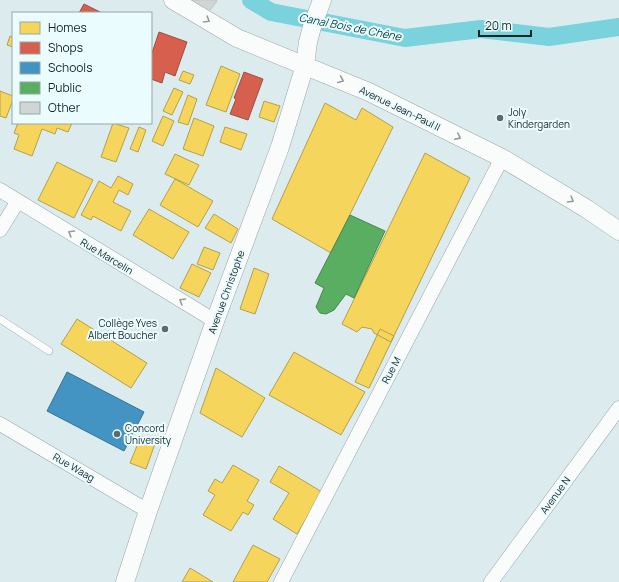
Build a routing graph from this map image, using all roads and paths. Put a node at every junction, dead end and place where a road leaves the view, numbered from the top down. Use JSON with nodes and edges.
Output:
{"nodes":[{"id":1,"x":173,"y":0,"type":"edge"},
{"id":2,"x":320,"y":5,"type":"edge"},
{"id":3,"x":305,"y":66,"type":"junction"},
{"id":4,"x":502,"y":158,"type":"junction"},
{"id":5,"x":0,"y":190,"type":"edge"},
{"id":6,"x":18,"y":201,"type":"junction"},
{"id":7,"x":0,"y":230,"type":"edge"},
{"id":8,"x":619,"y":231,"type":"edge"},
{"id":9,"x":0,"y":319,"type":"edge"},
{"id":10,"x":215,"y":321,"type":"junction"},
{"id":11,"x":49,"y":351,"type":"dead end"},
{"id":12,"x":619,"y":408,"type":"edge"},
{"id":13,"x":0,"y":424,"type":"edge"},
{"id":14,"x":148,"y":511,"type":"junction"},
{"id":15,"x":125,"y":582,"type":"edge"},
{"id":16,"x":281,"y":582,"type":"edge"},
{"id":17,"x":490,"y":582,"type":"edge"}],
"edges":[{"from":1,"to":3,"type":"street","name":"Avenue Jean-Paul II","one_way":true},
{"from":2,"to":3,"type":"street","name":"Avenue Christophe"},
{"from":3,"to":4,"type":"street","name":"Avenue Jean-Paul II","one_way":true},
{"from":3,"to":10,"type":"street","name":"Avenue Christophe"},
{"from":4,"to":8,"type":"street","name":"Avenue Jean-Paul II","one_way":true},
{"from":4,"to":16,"type":"street","name":"Rue M"},
{"from":5,"to":6,"type":"street","name":"Rue Marcelin"},
{"from":6,"to":7,"type":"street"},
{"from":10,"to":6,"type":"street","name":"Rue Marcelin","one_way":true},
{"from":9,"to":11,"type":"lane"},
{"from":10,"to":14,"type":"street","name":"Avenue Christophe"},
{"from":12,"to":17,"type":"street","name":"Avenue N"},
{"from":13,"to":14,"type":"street","name":"Rue Waag"},
{"from":14,"to":15,"type":"street","name":"Avenue Christophe"}]}
